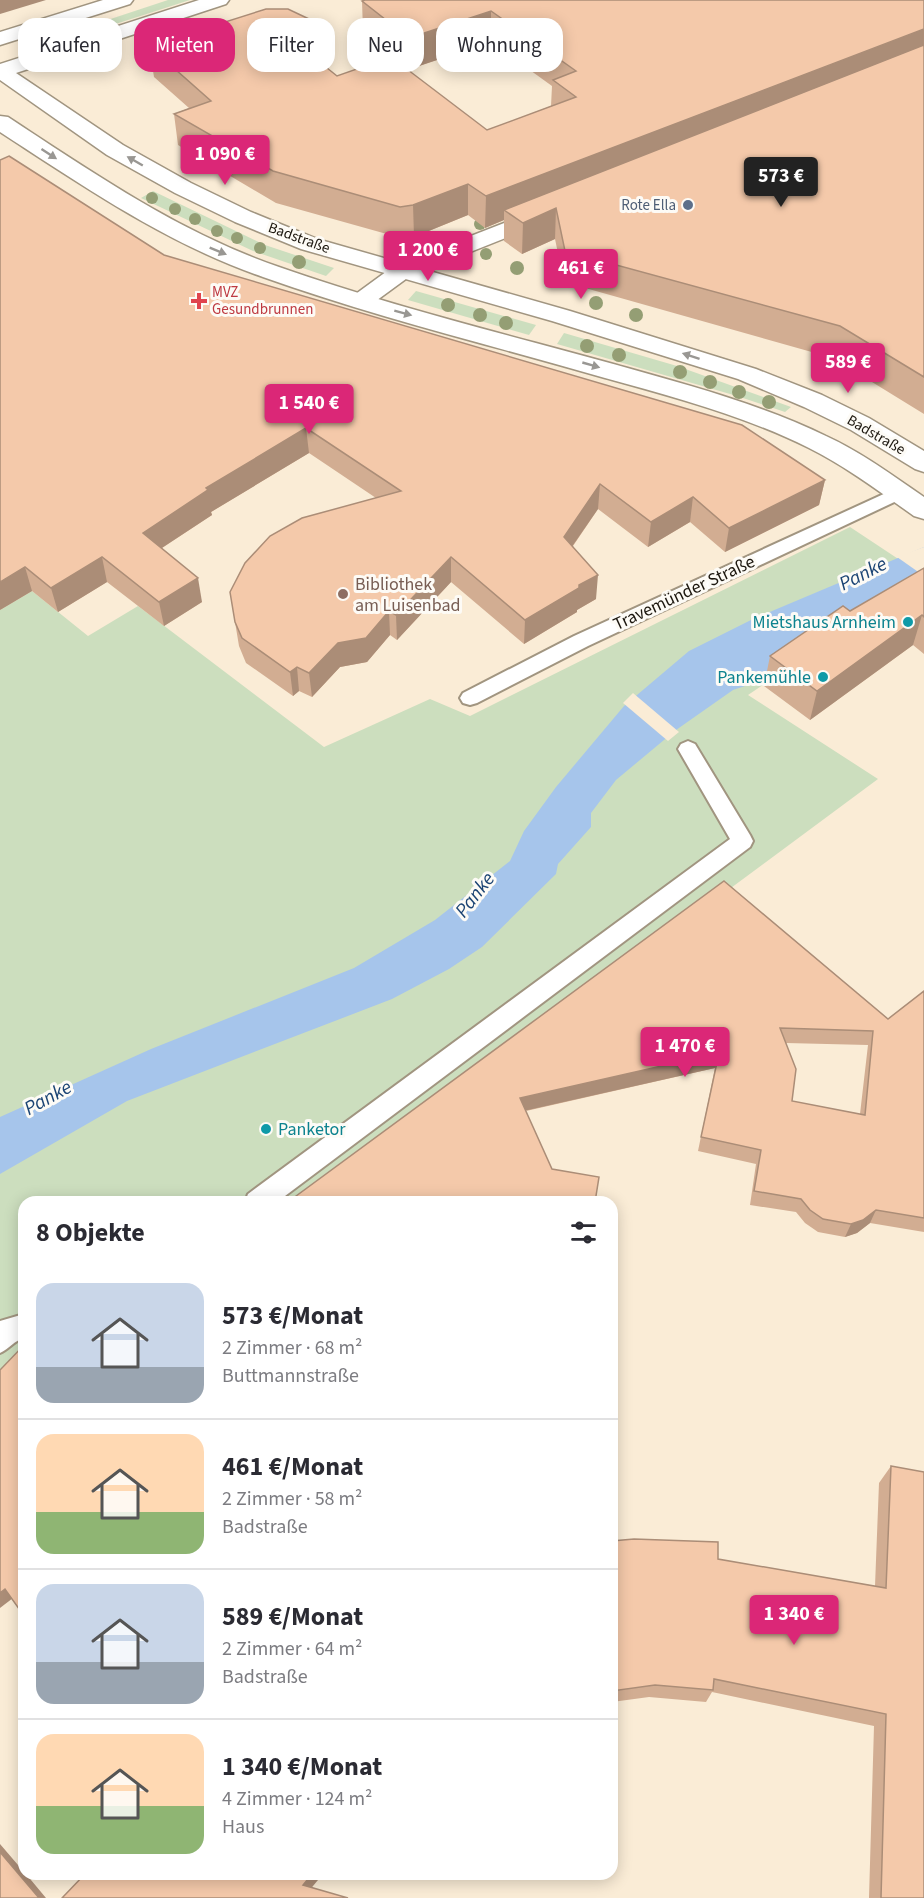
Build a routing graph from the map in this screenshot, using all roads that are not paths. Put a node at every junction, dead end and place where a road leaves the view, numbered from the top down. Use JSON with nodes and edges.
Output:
{"nodes":[{"id":1,"x":123,"y":0,"type":"edge"},
{"id":2,"x":219,"y":0,"type":"edge"},
{"id":3,"x":0,"y":39,"type":"edge"},
{"id":4,"x":0,"y":71,"type":"edge"},
{"id":5,"x":0,"y":122,"type":"edge"},
{"id":6,"x":560,"y":208,"type":"edge"},
{"id":7,"x":402,"y":271,"type":"junction"},
{"id":8,"x":361,"y":301,"type":"junction"},
{"id":9,"x":924,"y":463,"type":"edge"},
{"id":10,"x":899,"y":493,"type":"junction"},
{"id":11,"x":924,"y":510,"type":"edge"},
{"id":12,"x":470,"y":698,"type":"dead end"},
{"id":13,"x":688,"y":748,"type":"dead end"},
{"id":14,"x":266,"y":1196,"type":"edge"},
{"id":15,"x":18,"y":1327,"type":"edge"},
{"id":16,"x":0,"y":1340,"type":"edge"}],
"edges":[{"from":1,"to":3,"type":"main road"},
{"from":2,"to":4,"type":"main road"},
{"from":7,"to":4,"type":"main road","name":"Badstraße","one_way":true},
{"from":5,"to":8,"type":"main road","name":"Badstraße","one_way":true},
{"from":6,"to":7,"type":"main road"},
{"from":7,"to":8,"type":"main road"},
{"from":9,"to":7,"type":"main road","name":"Badstraße","one_way":true},
{"from":8,"to":10,"type":"main road","name":"Badstraße","one_way":true},
{"from":10,"to":11,"type":"main road","name":"Badstraße"},
{"from":10,"to":12,"type":"lane","name":"Travemünder Straße"},
{"from":13,"to":14,"type":"lane"},
{"from":15,"to":16,"type":"lane"}]}
